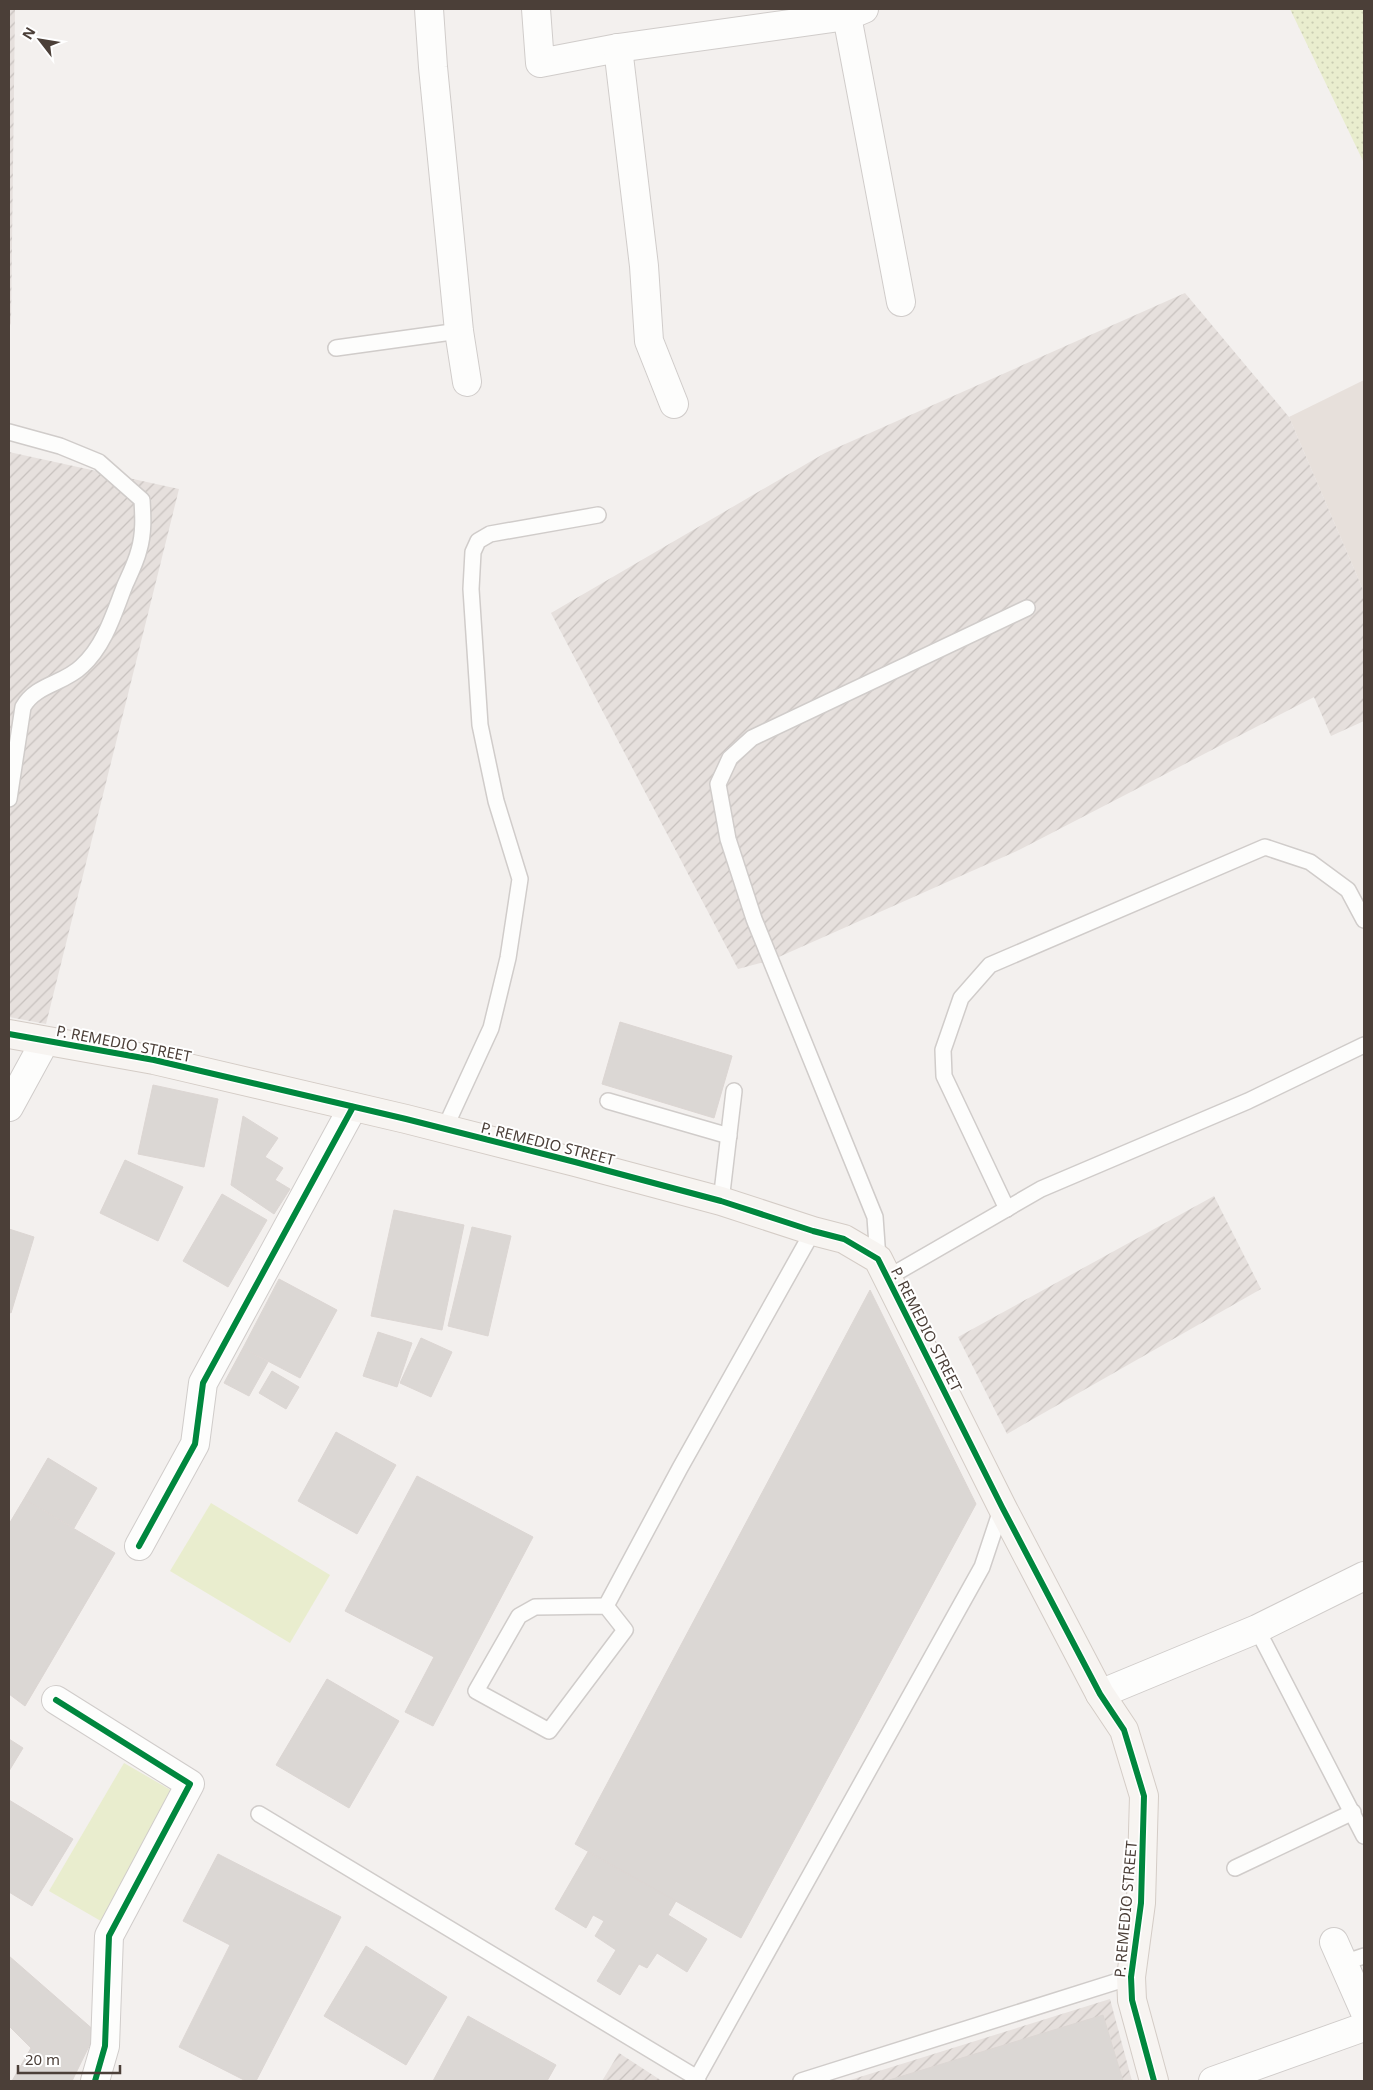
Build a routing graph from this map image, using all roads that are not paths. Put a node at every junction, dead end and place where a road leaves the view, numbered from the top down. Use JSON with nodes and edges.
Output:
{"nodes":[{"id":1,"x":429,"y":9,"type":"edge"},
{"id":2,"x":536,"y":9,"type":"edge"},
{"id":3,"x":850,"y":11,"type":"edge"},
{"id":4,"x":618,"y":48,"type":"junction"},
{"id":5,"x":901,"y":302,"type":"dead end"},
{"id":6,"x":459,"y":331,"type":"junction"},
{"id":7,"x":336,"y":348,"type":"dead end"},
{"id":8,"x":467,"y":382,"type":"dead end"},
{"id":9,"x":674,"y":404,"type":"dead end"},
{"id":10,"x":9,"y":432,"type":"edge"},
{"id":11,"x":598,"y":515,"type":"dead end"},
{"id":12,"x":1027,"y":608,"type":"dead end"},
{"id":13,"x":9,"y":799,"type":"edge"},
{"id":14,"x":1364,"y":920,"type":"edge"},
{"id":15,"x":9,"y":1034,"type":"edge"},
{"id":16,"x":45,"y":1041,"type":"junction"},
{"id":17,"x":1364,"y":1045,"type":"edge"},
{"id":18,"x":734,"y":1091,"type":"dead end"},
{"id":19,"x":608,"y":1101,"type":"dead end"},
{"id":20,"x":353,"y":1106,"type":"junction"},
{"id":21,"x":9,"y":1107,"type":"edge"},
{"id":22,"x":444,"y":1130,"type":"junction"},
{"id":23,"x":729,"y":1136,"type":"junction"},
{"id":24,"x":721,"y":1200,"type":"junction"},
{"id":25,"x":1007,"y":1210,"type":"junction"},
{"id":26,"x":813,"y":1231,"type":"junction"},
{"id":27,"x":883,"y":1269,"type":"junction"},
{"id":28,"x":1002,"y":1507,"type":"junction"},
{"id":29,"x":139,"y":1546,"type":"dead end"},
{"id":30,"x":1362,"y":1582,"type":"edge"},
{"id":31,"x":606,"y":1606,"type":"junction"},
{"id":32,"x":1257,"y":1628,"type":"junction"},
{"id":33,"x":1100,"y":1694,"type":"junction"},
{"id":34,"x":56,"y":1700,"type":"dead end"},
{"id":35,"x":1353,"y":1812,"type":"junction"},
{"id":36,"x":259,"y":1814,"type":"dead end"},
{"id":37,"x":1364,"y":1836,"type":"edge"},
{"id":38,"x":1235,"y":1868,"type":"dead end"},
{"id":39,"x":1347,"y":1954,"type":"edge"},
{"id":40,"x":1130,"y":1977,"type":"junction"},
{"id":41,"x":1364,"y":2010,"type":"edge"},
{"id":42,"x":1364,"y":2027,"type":"edge"},
{"id":43,"x":698,"y":2080,"type":"edge"},
{"id":44,"x":95,"y":2081,"type":"edge"},
{"id":45,"x":801,"y":2081,"type":"edge"},
{"id":46,"x":1154,"y":2081,"type":"edge"},
{"id":47,"x":1213,"y":2081,"type":"edge"}],
"edges":[{"from":1,"to":6,"type":"street"},
{"from":2,"to":4,"type":"street"},
{"from":3,"to":4,"type":"street"},
{"from":3,"to":5,"type":"street"},
{"from":4,"to":9,"type":"street"},
{"from":6,"to":7,"type":"lane"},
{"from":6,"to":8,"type":"street"},
{"from":10,"to":13,"type":"lane"},
{"from":11,"to":22,"type":"lane"},
{"from":12,"to":27,"type":"lane"},
{"from":14,"to":25,"type":"lane"},
{"from":15,"to":16,"type":"street","name":"P. REMEDIO STREET"},
{"from":16,"to":20,"type":"street","name":"P. REMEDIO STREET"},
{"from":16,"to":21,"type":"street"},
{"from":17,"to":25,"type":"lane"},
{"from":18,"to":23,"type":"lane"},
{"from":19,"to":23,"type":"lane"},
{"from":20,"to":22,"type":"street","name":"P. REMEDIO STREET"},
{"from":20,"to":29,"type":"street"},
{"from":22,"to":24,"type":"street","name":"P. REMEDIO STREET"},
{"from":23,"to":24,"type":"lane"},
{"from":24,"to":26,"type":"street","name":"P. REMEDIO STREET"},
{"from":25,"to":27,"type":"lane"},
{"from":26,"to":27,"type":"street","name":"P. REMEDIO STREET"},
{"from":26,"to":31,"type":"lane"},
{"from":27,"to":28,"type":"street","name":"P. REMEDIO STREET"},
{"from":28,"to":33,"type":"street","name":"P. REMEDIO STREET"},
{"from":28,"to":43,"type":"lane"},
{"from":30,"to":32,"type":"street"},
{"from":31,"to":31,"type":"lane"},
{"from":32,"to":33,"type":"street"},
{"from":32,"to":35,"type":"lane"},
{"from":33,"to":40,"type":"street","name":"P. REMEDIO STREET"},
{"from":34,"to":44,"type":"street"},
{"from":35,"to":37,"type":"lane"},
{"from":35,"to":38,"type":"lane"},
{"from":36,"to":43,"type":"lane"},
{"from":39,"to":41,"type":"street"},
{"from":40,"to":45,"type":"lane"},
{"from":40,"to":46,"type":"street","name":"P. REMEDIO STREET"},
{"from":42,"to":47,"type":"street"}]}
